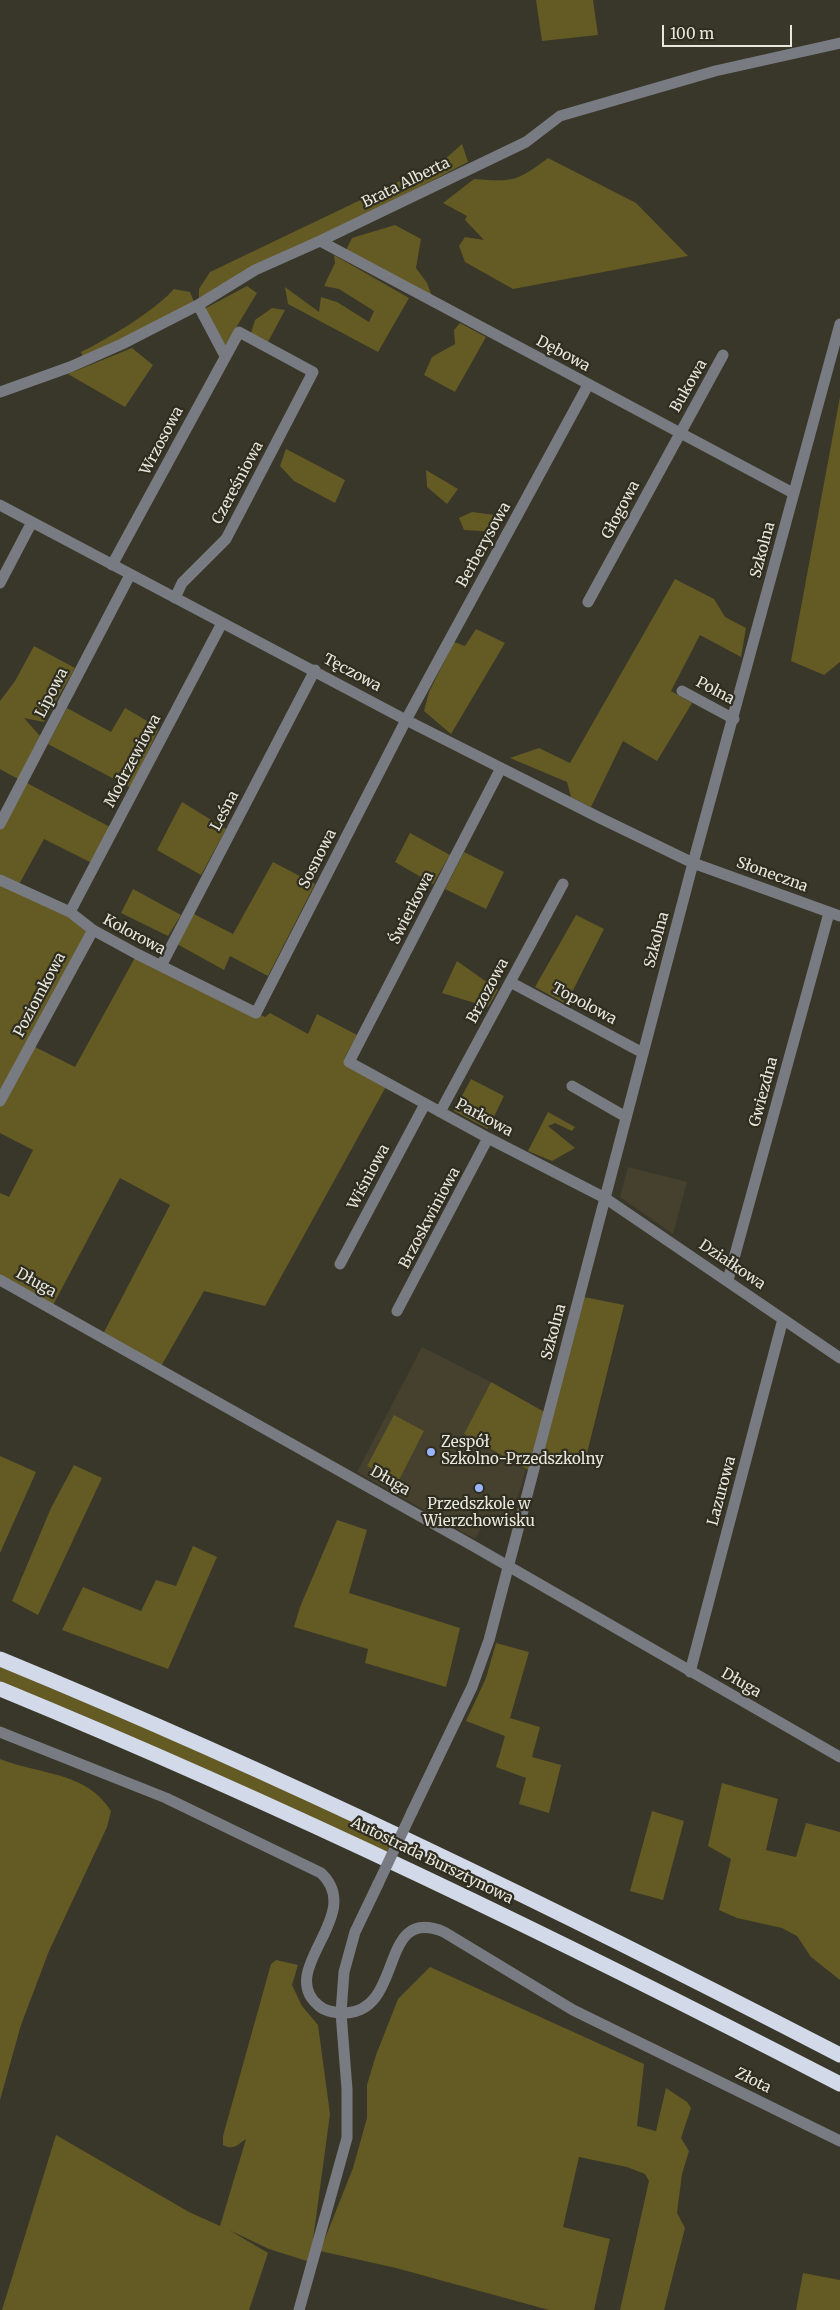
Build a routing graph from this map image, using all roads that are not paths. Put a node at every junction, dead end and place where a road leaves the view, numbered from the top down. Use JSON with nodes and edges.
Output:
{"nodes":[{"id":1,"x":840,"y":43,"type":"edge"},
{"id":2,"x":320,"y":241,"type":"junction"},
{"id":3,"x":198,"y":305,"type":"junction"},
{"id":4,"x":840,"y":324,"type":"edge"},
{"id":5,"x":723,"y":355,"type":"dead end"},
{"id":6,"x":225,"y":356,"type":"junction"},
{"id":7,"x":313,"y":372,"type":"joint"},
{"id":8,"x":588,"y":385,"type":"junction"},
{"id":9,"x":0,"y":392,"type":"edge"},
{"id":10,"x":680,"y":432,"type":"junction"},
{"id":11,"x":793,"y":493,"type":"junction"},
{"id":12,"x":0,"y":505,"type":"edge"},
{"id":13,"x":32,"y":522,"type":"junction"},
{"id":14,"x":112,"y":565,"type":"junction"},
{"id":15,"x":130,"y":575,"type":"junction"},
{"id":16,"x":0,"y":583,"type":"edge"},
{"id":17,"x":175,"y":598,"type":"junction"},
{"id":18,"x":588,"y":602,"type":"dead end"},
{"id":19,"x":222,"y":623,"type":"junction"},
{"id":20,"x":315,"y":670,"type":"junction"},
{"id":21,"x":682,"y":691,"type":"dead end"},
{"id":22,"x":734,"y":719,"type":"junction"},
{"id":23,"x":406,"y":720,"type":"junction"},
{"id":24,"x":501,"y":768,"type":"junction"},
{"id":25,"x":0,"y":824,"type":"edge"},
{"id":26,"x":693,"y":863,"type":"junction"},
{"id":27,"x":3,"y":881,"type":"edge"},
{"id":28,"x":563,"y":884,"type":"dead end"},
{"id":29,"x":0,"y":894,"type":"edge"},
{"id":30,"x":70,"y":912,"type":"junction"},
{"id":31,"x":835,"y":914,"type":"edge"},
{"id":32,"x":92,"y":930,"type":"junction"},
{"id":33,"x":161,"y":966,"type":"junction"},
{"id":34,"x":510,"y":982,"type":"junction"},
{"id":35,"x":256,"y":1012,"type":"joint"},
{"id":36,"x":643,"y":1053,"type":"junction"},
{"id":37,"x":349,"y":1062,"type":"joint"},
{"id":38,"x":572,"y":1086,"type":"dead end"},
{"id":39,"x":0,"y":1101,"type":"edge"},
{"id":40,"x":425,"y":1104,"type":"junction"},
{"id":41,"x":440,"y":1112,"type":"junction"},
{"id":42,"x":626,"y":1117,"type":"junction"},
{"id":43,"x":488,"y":1138,"type":"junction"},
{"id":44,"x":605,"y":1198,"type":"junction"},
{"id":45,"x":340,"y":1264,"type":"dead end"},
{"id":46,"x":0,"y":1280,"type":"edge"},
{"id":47,"x":728,"y":1280,"type":"junction"},
{"id":48,"x":398,"y":1311,"type":"dead end"},
{"id":49,"x":783,"y":1319,"type":"junction"},
{"id":50,"x":839,"y":1354,"type":"edge"},
{"id":51,"x":507,"y":1566,"type":"junction"},
{"id":52,"x":0,"y":1660,"type":"edge"},
{"id":53,"x":690,"y":1672,"type":"junction"},
{"id":54,"x":0,"y":1689,"type":"edge"},
{"id":55,"x":0,"y":1732,"type":"edge"},
{"id":56,"x":840,"y":1757,"type":"edge"},
{"id":57,"x":341,"y":2013,"type":"junction"},
{"id":58,"x":840,"y":2055,"type":"edge"},
{"id":59,"x":840,"y":2084,"type":"edge"},
{"id":60,"x":840,"y":2141,"type":"edge"},
{"id":61,"x":300,"y":2310,"type":"edge"}],
"edges":[{"from":1,"to":2,"type":"street","name":"Brata Alberta"},
{"from":2,"to":3,"type":"street","name":"Brata Alberta"},
{"from":2,"to":8,"type":"street","name":"Dębowa"},
{"from":3,"to":6,"type":"street"},
{"from":3,"to":9,"type":"street","name":"Brata Alberta"},
{"from":4,"to":11,"type":"street","name":"Szkolna"},
{"from":5,"to":10,"type":"street","name":"Bukowa"},
{"from":6,"to":7,"type":"street","name":"Wrzosowa"},
{"from":6,"to":14,"type":"street","name":"Wrzosowa"},
{"from":7,"to":17,"type":"street","name":"Czereśniowa"},
{"from":8,"to":10,"type":"street","name":"Dębowa"},
{"from":8,"to":23,"type":"street","name":"Berberysowa"},
{"from":10,"to":11,"type":"street","name":"Dębowa"},
{"from":10,"to":18,"type":"street","name":"Głogowa"},
{"from":11,"to":22,"type":"street","name":"Szkolna"},
{"from":12,"to":13,"type":"street","name":"Tęczowa"},
{"from":13,"to":14,"type":"street","name":"Tęczowa"},
{"from":13,"to":16,"type":"street"},
{"from":14,"to":15,"type":"street","name":"Tęczowa"},
{"from":15,"to":17,"type":"street","name":"Tęczowa"},
{"from":15,"to":25,"type":"street","name":"Lipowa"},
{"from":17,"to":19,"type":"street","name":"Tęczowa"},
{"from":19,"to":20,"type":"street","name":"Tęczowa"},
{"from":19,"to":30,"type":"street","name":"Modrzewiowa"},
{"from":20,"to":23,"type":"street","name":"Tęczowa"},
{"from":20,"to":33,"type":"street","name":"Leśna"},
{"from":21,"to":22,"type":"street","name":"Polna"},
{"from":22,"to":26,"type":"street","name":"Szkolna"},
{"from":23,"to":24,"type":"street","name":"Tęczowa"},
{"from":23,"to":35,"type":"street","name":"Sosnowa"},
{"from":24,"to":26,"type":"street","name":"Tęczowa"},
{"from":24,"to":37,"type":"street","name":"Świerkowa"},
{"from":26,"to":31,"type":"street","name":"Słoneczna"},
{"from":26,"to":36,"type":"street","name":"Szkolna"},
{"from":27,"to":29,"type":"street"},
{"from":27,"to":30,"type":"street","name":"Kolorowa"},
{"from":28,"to":34,"type":"street","name":"Brzozowa"},
{"from":30,"to":32,"type":"street","name":"Kolorowa"},
{"from":31,"to":47,"type":"street","name":"Gwiezdna"},
{"from":32,"to":33,"type":"street","name":"Kolorowa"},
{"from":32,"to":39,"type":"street","name":"Poziomkowa"},
{"from":33,"to":35,"type":"street","name":"Kolorowa"},
{"from":34,"to":36,"type":"street","name":"Topolowa"},
{"from":34,"to":41,"type":"street","name":"Brzozowa"},
{"from":36,"to":42,"type":"street","name":"Szkolna"},
{"from":37,"to":40,"type":"street","name":"Parkowa"},
{"from":38,"to":42,"type":"street"},
{"from":40,"to":41,"type":"street","name":"Parkowa"},
{"from":40,"to":45,"type":"street","name":"Wiśniowa"},
{"from":41,"to":43,"type":"street","name":"Parkowa"},
{"from":42,"to":44,"type":"street","name":"Szkolna"},
{"from":43,"to":44,"type":"street","name":"Parkowa"},
{"from":43,"to":48,"type":"street","name":"Brzoskwiniowa"},
{"from":44,"to":47,"type":"street","name":"Działkowa"},
{"from":44,"to":51,"type":"street","name":"Szkolna"},
{"from":46,"to":51,"type":"street","name":"Długa"},
{"from":47,"to":49,"type":"street","name":"Działkowa"},
{"from":49,"to":50,"type":"street","name":"Działkowa"},
{"from":49,"to":53,"type":"street","name":"Lazurowa"},
{"from":51,"to":53,"type":"street","name":"Długa"},
{"from":51,"to":57,"type":"street","name":"Szkolna","bridge":true},
{"from":52,"to":58,"type":"highway","name":"Autostrada Bursztynowa"},
{"from":53,"to":56,"type":"street","name":"Długa"},
{"from":54,"to":59,"type":"highway","name":"Autostrada Bursztynowa"},
{"from":55,"to":57,"type":"street"},
{"from":57,"to":60,"type":"street","name":"Złota"},
{"from":57,"to":61,"type":"street","name":"Szkolna"}]}
